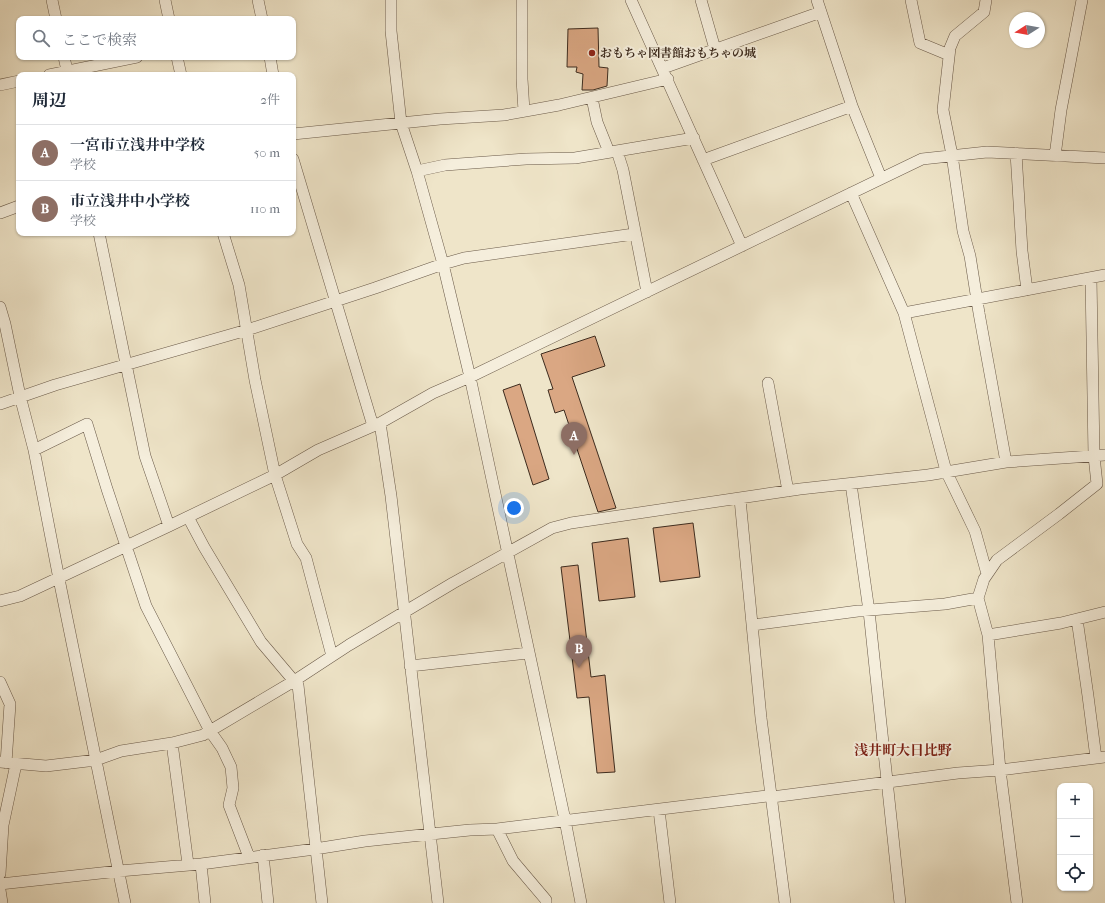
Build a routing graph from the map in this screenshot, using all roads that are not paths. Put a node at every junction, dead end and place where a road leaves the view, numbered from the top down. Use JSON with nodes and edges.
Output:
{"nodes":[{"id":1,"x":52,"y":0,"type":"edge"},
{"id":2,"x":165,"y":0,"type":"edge"},
{"id":3,"x":258,"y":0,"type":"edge"},
{"id":4,"x":391,"y":0,"type":"edge"},
{"id":5,"x":522,"y":0,"type":"edge"},
{"id":6,"x":631,"y":0,"type":"edge"},
{"id":7,"x":700,"y":0,"type":"edge"},
{"id":8,"x":817,"y":0,"type":"edge"},
{"id":9,"x":911,"y":0,"type":"edge"},
{"id":10,"x":986,"y":0,"type":"edge"},
{"id":11,"x":1082,"y":0,"type":"edge"},
{"id":12,"x":821,"y":12,"type":"junction"},
{"id":13,"x":55,"y":16,"type":"edge"},
{"id":14,"x":168,"y":16,"type":"edge"},
{"id":15,"x":261,"y":16,"type":"edge"},
{"id":16,"x":715,"y":49,"type":"junction"},
{"id":17,"x":949,"y":56,"type":"junction"},
{"id":18,"x":65,"y":60,"type":"edge"},
{"id":19,"x":124,"y":60,"type":"edge"},
{"id":20,"x":178,"y":60,"type":"edge"},
{"id":21,"x":270,"y":60,"type":"edge"},
{"id":22,"x":663,"y":68,"type":"junction"},
{"id":23,"x":68,"y":72,"type":"edge"},
{"id":24,"x":72,"y":72,"type":"edge"},
{"id":25,"x":180,"y":72,"type":"edge"},
{"id":26,"x":272,"y":72,"type":"edge"},
{"id":27,"x":668,"y":80,"type":"junction"},
{"id":28,"x":16,"y":82,"type":"edge"},
{"id":29,"x":0,"y":85,"type":"edge"},
{"id":30,"x":592,"y":98,"type":"junction"},
{"id":31,"x":852,"y":106,"type":"junction"},
{"id":32,"x":524,"y":111,"type":"junction"},
{"id":33,"x":402,"y":124,"type":"junction"},
{"id":34,"x":296,"y":134,"type":"edge"},
{"id":35,"x":694,"y":138,"type":"junction"},
{"id":36,"x":613,"y":152,"type":"junction"},
{"id":37,"x":1016,"y":153,"type":"junction"},
{"id":38,"x":952,"y":155,"type":"junction"},
{"id":39,"x":1055,"y":156,"type":"junction"},
{"id":40,"x":1105,"y":158,"type":"edge"},
{"id":41,"x":704,"y":160,"type":"junction"},
{"id":42,"x":296,"y":170,"type":"edge"},
{"id":43,"x":417,"y":171,"type":"junction"},
{"id":44,"x":881,"y":178,"type":"junction"},
{"id":45,"x":851,"y":193,"type":"junction"},
{"id":46,"x":16,"y":207,"type":"edge"},
{"id":47,"x":0,"y":213,"type":"edge"},
{"id":48,"x":634,"y":234,"type":"junction"},
{"id":49,"x":100,"y":236,"type":"edge"},
{"id":50,"x":224,"y":236,"type":"edge"},
{"id":51,"x":742,"y":246,"type":"junction"},
{"id":52,"x":442,"y":264,"type":"junction"},
{"id":53,"x":1105,"y":275,"type":"edge"},
{"id":54,"x":1091,"y":278,"type":"junction"},
{"id":55,"x":1027,"y":290,"type":"junction"},
{"id":56,"x":646,"y":292,"type":"junction"},
{"id":57,"x":977,"y":299,"type":"junction"},
{"id":58,"x":335,"y":300,"type":"junction"},
{"id":59,"x":0,"y":307,"type":"edge"},
{"id":60,"x":904,"y":313,"type":"junction"},
{"id":61,"x":247,"y":330,"type":"junction"},
{"id":62,"x":126,"y":365,"type":"junction"},
{"id":63,"x":470,"y":378,"type":"junction"},
{"id":64,"x":768,"y":383,"type":"dead end"},
{"id":65,"x":20,"y":396,"type":"junction"},
{"id":66,"x":0,"y":404,"type":"edge"},
{"id":67,"x":377,"y":424,"type":"junction"},
{"id":68,"x":34,"y":450,"type":"junction"},
{"id":69,"x":1100,"y":455,"type":"edge"},
{"id":70,"x":1006,"y":462,"type":"junction"},
{"id":71,"x":946,"y":471,"type":"junction"},
{"id":72,"x":275,"y":474,"type":"junction"},
{"id":73,"x":851,"y":484,"type":"junction"},
{"id":74,"x":788,"y":491,"type":"junction"},
{"id":75,"x":740,"y":499,"type":"junction"},
{"id":76,"x":188,"y":517,"type":"junction"},
{"id":77,"x":169,"y":526,"type":"junction"},
{"id":78,"x":126,"y":546,"type":"junction"},
{"id":79,"x":508,"y":553,"type":"junction"},
{"id":80,"x":988,"y":574,"type":"junction"},
{"id":81,"x":59,"y":579,"type":"junction"},
{"id":82,"x":978,"y":598,"type":"junction"},
{"id":83,"x":0,"y":601,"type":"edge"},
{"id":84,"x":868,"y":610,"type":"junction"},
{"id":85,"x":404,"y":612,"type":"junction"},
{"id":86,"x":1105,"y":612,"type":"edge"},
{"id":87,"x":1077,"y":619,"type":"junction"},
{"id":88,"x":753,"y":624,"type":"junction"},
{"id":89,"x":988,"y":635,"type":"junction"},
{"id":90,"x":528,"y":653,"type":"junction"},
{"id":91,"x":332,"y":656,"type":"junction"},
{"id":92,"x":410,"y":666,"type":"junction"},
{"id":93,"x":294,"y":681,"type":"junction"},
{"id":94,"x":0,"y":682,"type":"edge"},
{"id":95,"x":210,"y":731,"type":"junction"},
{"id":96,"x":172,"y":743,"type":"junction"},
{"id":97,"x":1100,"y":758,"type":"edge"},
{"id":98,"x":96,"y":760,"type":"junction"},
{"id":99,"x":7,"y":763,"type":"edge"},
{"id":100,"x":1000,"y":770,"type":"junction"},
{"id":101,"x":886,"y":783,"type":"junction"},
{"id":102,"x":772,"y":797,"type":"junction"},
{"id":103,"x":659,"y":810,"type":"junction"},
{"id":104,"x":565,"y":820,"type":"junction"},
{"id":105,"x":497,"y":829,"type":"junction"},
{"id":106,"x":431,"y":834,"type":"junction"},
{"id":107,"x":316,"y":849,"type":"junction"},
{"id":108,"x":263,"y":855,"type":"junction"},
{"id":109,"x":250,"y":857,"type":"junction"},
{"id":110,"x":188,"y":864,"type":"junction"},
{"id":111,"x":201,"y":864,"type":"junction"},
{"id":112,"x":119,"y":871,"type":"junction"},
{"id":113,"x":0,"y":874,"type":"edge"},
{"id":114,"x":0,"y":884,"type":"edge"},
{"id":115,"x":0,"y":890,"type":"edge"},
{"id":116,"x":2,"y":903,"type":"edge"},
{"id":117,"x":125,"y":903,"type":"edge"},
{"id":118,"x":205,"y":903,"type":"edge"},
{"id":119,"x":268,"y":903,"type":"edge"},
{"id":120,"x":322,"y":903,"type":"edge"},
{"id":121,"x":438,"y":903,"type":"edge"},
{"id":122,"x":546,"y":903,"type":"edge"},
{"id":123,"x":581,"y":903,"type":"edge"},
{"id":124,"x":670,"y":903,"type":"edge"},
{"id":125,"x":785,"y":903,"type":"edge"},
{"id":126,"x":900,"y":903,"type":"edge"},
{"id":127,"x":1017,"y":903,"type":"edge"}],
"edges":[{"from":1,"to":13,"type":"street"},
{"from":2,"to":14,"type":"street"},
{"from":3,"to":15,"type":"street"},
{"from":4,"to":33,"type":"street"},
{"from":5,"to":32,"type":"street"},
{"from":6,"to":22,"type":"street"},
{"from":7,"to":16,"type":"street"},
{"from":8,"to":12,"type":"street"},
{"from":9,"to":17,"type":"street"},
{"from":10,"to":17,"type":"street"},
{"from":11,"to":39,"type":"street"},
{"from":12,"to":16,"type":"street"},
{"from":12,"to":31,"type":"street"},
{"from":16,"to":22,"type":"street"},
{"from":17,"to":38,"type":"street"},
{"from":18,"to":23,"type":"street"},
{"from":19,"to":24,"type":"street"},
{"from":20,"to":25,"type":"street"},
{"from":21,"to":26,"type":"street"},
{"from":22,"to":27,"type":"street"},
{"from":27,"to":30,"type":"street"},
{"from":27,"to":35,"type":"street"},
{"from":28,"to":29,"type":"street"},
{"from":30,"to":32,"type":"street"},
{"from":30,"to":36,"type":"street"},
{"from":31,"to":41,"type":"street"},
{"from":31,"to":44,"type":"street"},
{"from":32,"to":33,"type":"street"},
{"from":33,"to":34,"type":"street"},
{"from":33,"to":43,"type":"street"},
{"from":35,"to":36,"type":"street"},
{"from":35,"to":41,"type":"street"},
{"from":36,"to":43,"type":"street"},
{"from":36,"to":48,"type":"street"},
{"from":37,"to":38,"type":"street"},
{"from":37,"to":39,"type":"street"},
{"from":37,"to":55,"type":"street"},
{"from":38,"to":44,"type":"street"},
{"from":38,"to":57,"type":"street"},
{"from":39,"to":40,"type":"street"},
{"from":41,"to":51,"type":"street"},
{"from":42,"to":58,"type":"street"},
{"from":43,"to":52,"type":"street"},
{"from":44,"to":45,"type":"street"},
{"from":45,"to":51,"type":"street"},
{"from":45,"to":60,"type":"street"},
{"from":46,"to":47,"type":"street"},
{"from":48,"to":52,"type":"street"},
{"from":48,"to":56,"type":"street"},
{"from":49,"to":62,"type":"street"},
{"from":50,"to":61,"type":"street"},
{"from":51,"to":56,"type":"street"},
{"from":52,"to":58,"type":"street"},
{"from":52,"to":63,"type":"street"},
{"from":53,"to":54,"type":"street"},
{"from":54,"to":55,"type":"street"},
{"from":54,"to":69,"type":"street"},
{"from":55,"to":57,"type":"street"},
{"from":56,"to":63,"type":"street"},
{"from":57,"to":60,"type":"street"},
{"from":57,"to":70,"type":"street"},
{"from":58,"to":61,"type":"street"},
{"from":58,"to":67,"type":"street"},
{"from":59,"to":65,"type":"street"},
{"from":60,"to":71,"type":"street"},
{"from":61,"to":62,"type":"street"},
{"from":61,"to":72,"type":"street"},
{"from":62,"to":65,"type":"street"},
{"from":62,"to":77,"type":"street"},
{"from":63,"to":67,"type":"street"},
{"from":63,"to":79,"type":"street"},
{"from":64,"to":74,"type":"street"},
{"from":65,"to":66,"type":"street"},
{"from":65,"to":68,"type":"street"},
{"from":67,"to":72,"type":"street"},
{"from":67,"to":85,"type":"street"},
{"from":68,"to":78,"type":"street"},
{"from":68,"to":81,"type":"street"},
{"from":69,"to":70,"type":"street"},
{"from":69,"to":80,"type":"street"},
{"from":70,"to":71,"type":"street"},
{"from":71,"to":73,"type":"street"},
{"from":71,"to":80,"type":"street"},
{"from":72,"to":76,"type":"street"},
{"from":72,"to":91,"type":"street"},
{"from":73,"to":74,"type":"street"},
{"from":73,"to":84,"type":"street"},
{"from":74,"to":75,"type":"street"},
{"from":75,"to":79,"type":"street"},
{"from":75,"to":88,"type":"street"},
{"from":76,"to":77,"type":"street"},
{"from":76,"to":93,"type":"street"},
{"from":77,"to":78,"type":"street"},
{"from":78,"to":81,"type":"street"},
{"from":78,"to":95,"type":"street"},
{"from":79,"to":85,"type":"street"},
{"from":79,"to":90,"type":"street"},
{"from":80,"to":82,"type":"street"},
{"from":81,"to":83,"type":"street"},
{"from":81,"to":98,"type":"street"},
{"from":82,"to":84,"type":"street"},
{"from":82,"to":89,"type":"street"},
{"from":84,"to":88,"type":"street"},
{"from":84,"to":101,"type":"street"},
{"from":85,"to":91,"type":"street"},
{"from":85,"to":92,"type":"street"},
{"from":86,"to":87,"type":"street"},
{"from":87,"to":89,"type":"street"},
{"from":87,"to":97,"type":"street"},
{"from":88,"to":102,"type":"street"},
{"from":89,"to":100,"type":"street"},
{"from":90,"to":92,"type":"street"},
{"from":90,"to":104,"type":"street"},
{"from":91,"to":93,"type":"street"},
{"from":92,"to":106,"type":"street"},
{"from":93,"to":95,"type":"street"},
{"from":93,"to":107,"type":"street"},
{"from":94,"to":99,"type":"street"},
{"from":95,"to":96,"type":"street"},
{"from":95,"to":109,"type":"street"},
{"from":96,"to":98,"type":"street"},
{"from":96,"to":110,"type":"street"},
{"from":97,"to":100,"type":"street"},
{"from":98,"to":99,"type":"street"},
{"from":98,"to":112,"type":"street"},
{"from":99,"to":113,"type":"street"},
{"from":100,"to":101,"type":"street"},
{"from":100,"to":127,"type":"street"},
{"from":101,"to":102,"type":"street"},
{"from":101,"to":126,"type":"street"},
{"from":102,"to":103,"type":"street"},
{"from":102,"to":125,"type":"street"},
{"from":103,"to":104,"type":"street"},
{"from":103,"to":124,"type":"street"},
{"from":104,"to":105,"type":"street"},
{"from":104,"to":123,"type":"street"},
{"from":105,"to":106,"type":"street"},
{"from":105,"to":122,"type":"street"},
{"from":106,"to":107,"type":"street"},
{"from":106,"to":121,"type":"street"},
{"from":107,"to":108,"type":"street"},
{"from":107,"to":120,"type":"street"},
{"from":108,"to":109,"type":"street"},
{"from":108,"to":119,"type":"street"},
{"from":109,"to":111,"type":"street"},
{"from":110,"to":111,"type":"street"},
{"from":110,"to":112,"type":"street"},
{"from":111,"to":118,"type":"street"},
{"from":112,"to":114,"type":"street"},
{"from":112,"to":117,"type":"street"},
{"from":115,"to":116,"type":"street"}]}
